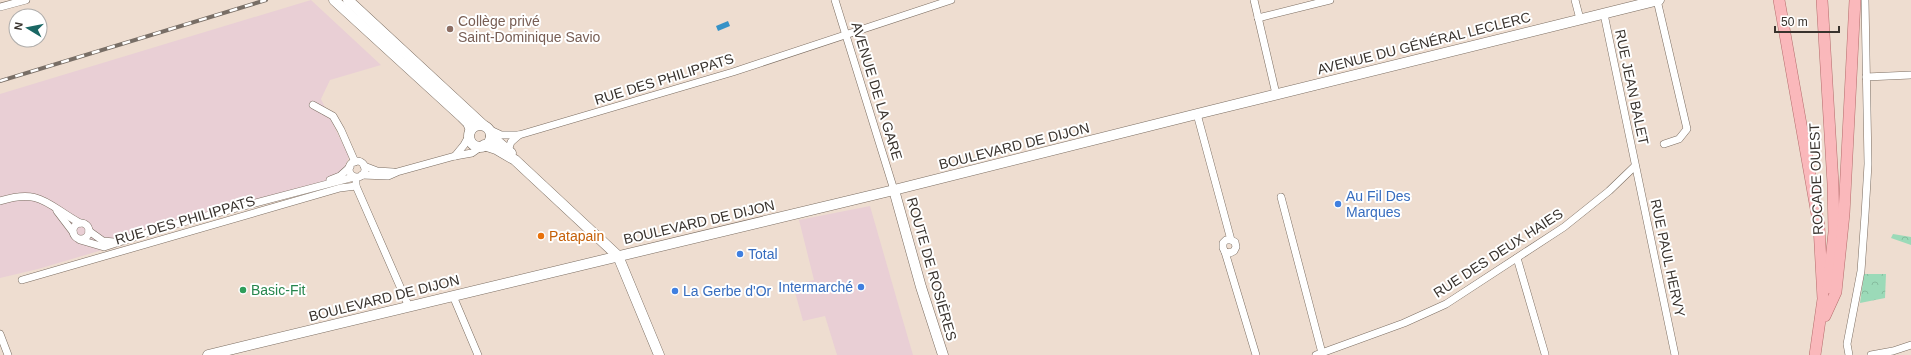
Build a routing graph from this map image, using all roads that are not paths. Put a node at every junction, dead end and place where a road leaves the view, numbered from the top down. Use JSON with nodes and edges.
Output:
{"nodes":[{"id":1,"x":26,"y":0,"type":"edge"},
{"id":2,"x":334,"y":0,"type":"edge"},
{"id":3,"x":348,"y":0,"type":"edge"},
{"id":4,"x":835,"y":0,"type":"edge"},
{"id":5,"x":952,"y":0,"type":"edge"},
{"id":6,"x":1254,"y":0,"type":"edge"},
{"id":7,"x":1330,"y":0,"type":"edge"},
{"id":8,"x":1575,"y":0,"type":"edge"},
{"id":9,"x":1658,"y":0,"type":"edge"},
{"id":10,"x":1779,"y":0,"type":"edge"},
{"id":11,"x":1822,"y":0,"type":"edge"},
{"id":12,"x":1855,"y":0,"type":"edge"},
{"id":13,"x":1864,"y":0,"type":"edge"},
{"id":14,"x":0,"y":7,"type":"edge"},
{"id":15,"x":1604,"y":14,"type":"junction"},
{"id":16,"x":1258,"y":18,"type":"junction"},
{"id":17,"x":1580,"y":19,"type":"junction"},
{"id":18,"x":846,"y":35,"type":"junction"},
{"id":19,"x":1911,"y":75,"type":"edge"},
{"id":20,"x":1866,"y":77,"type":"junction"},
{"id":21,"x":1276,"y":94,"type":"junction"},
{"id":22,"x":312,"y":106,"type":"dead end"},
{"id":23,"x":1196,"y":114,"type":"junction"},
{"id":24,"x":487,"y":130,"type":"junction"},
{"id":25,"x":470,"y":133,"type":"junction"},
{"id":26,"x":519,"y":135,"type":"junction"},
{"id":27,"x":1664,"y":144,"type":"dead end"},
{"id":28,"x":483,"y":146,"type":"junction"},
{"id":29,"x":455,"y":156,"type":"junction"},
{"id":30,"x":513,"y":156,"type":"junction"},
{"id":31,"x":352,"y":165,"type":"junction"},
{"id":32,"x":364,"y":166,"type":"junction"},
{"id":33,"x":1635,"y":166,"type":"junction"},
{"id":34,"x":398,"y":172,"type":"junction"},
{"id":35,"x":357,"y":176,"type":"junction"},
{"id":36,"x":317,"y":186,"type":"junction"},
{"id":37,"x":356,"y":186,"type":"junction"},
{"id":38,"x":894,"y":190,"type":"junction"},
{"id":39,"x":1281,"y":197,"type":"dead end"},
{"id":40,"x":0,"y":201,"type":"edge"},
{"id":41,"x":53,"y":206,"type":"junction"},
{"id":42,"x":80,"y":223,"type":"junction"},
{"id":43,"x":90,"y":230,"type":"junction"},
{"id":44,"x":73,"y":232,"type":"junction"},
{"id":45,"x":80,"y":240,"type":"junction"},
{"id":46,"x":116,"y":242,"type":"junction"},
{"id":47,"x":618,"y":256,"type":"junction"},
{"id":48,"x":1516,"y":258,"type":"junction"},
{"id":49,"x":22,"y":280,"type":"dead end"},
{"id":50,"x":453,"y":296,"type":"junction"},
{"id":51,"x":409,"y":307,"type":"junction"},
{"id":52,"x":1825,"y":316,"type":"junction"},
{"id":53,"x":0,"y":334,"type":"edge"},
{"id":54,"x":1911,"y":345,"type":"edge"},
{"id":55,"x":1319,"y":354,"type":"edge"},
{"id":56,"x":1545,"y":354,"type":"edge"},
{"id":57,"x":8,"y":355,"type":"edge"},
{"id":58,"x":208,"y":355,"type":"edge"},
{"id":59,"x":478,"y":355,"type":"edge"},
{"id":60,"x":659,"y":355,"type":"edge"},
{"id":61,"x":943,"y":355,"type":"edge"},
{"id":62,"x":1256,"y":355,"type":"edge"},
{"id":63,"x":1675,"y":355,"type":"edge"},
{"id":64,"x":1816,"y":355,"type":"edge"},
{"id":65,"x":1849,"y":355,"type":"edge"},
{"id":66,"x":1871,"y":355,"type":"edge"}],
"edges":[{"from":1,"to":14,"type":"street"},
{"from":2,"to":25,"type":"main road"},
{"from":3,"to":24,"type":"main road"},
{"from":4,"to":18,"type":"street","name":"AVENUE DE LA GARE"},
{"from":5,"to":18,"type":"street","name":"RUE DES PHILIPPATS"},
{"from":6,"to":16,"type":"street"},
{"from":7,"to":16,"type":"street"},
{"from":8,"to":17,"type":"street"},
{"from":9,"to":15,"type":"main road","name":"AVENUE DU GÉNÉRAL LECLERC"},
{"from":9,"to":27,"type":"street"},
{"from":10,"to":64,"type":"main road"},
{"from":11,"to":52,"type":"main road","name":"ROCADE OUEST"},
{"from":12,"to":52,"type":"main road"},
{"from":13,"to":20,"type":"street"},
{"from":15,"to":17,"type":"main road","name":"AVENUE DU GÉNÉRAL LECLERC"},
{"from":15,"to":33,"type":"street","name":"RUE JEAN BALET"},
{"from":16,"to":21,"type":"street"},
{"from":17,"to":21,"type":"main road","name":"AVENUE DU GÉNÉRAL LECLERC"},
{"from":18,"to":26,"type":"street","name":"RUE DES PHILIPPATS"},
{"from":18,"to":38,"type":"street","name":"AVENUE DE LA GARE"},
{"from":19,"to":20,"type":"street"},
{"from":20,"to":65,"type":"street"},
{"from":21,"to":23,"type":"main road","name":"AVENUE DU GÉNÉRAL LECLERC"},
{"from":22,"to":31,"type":"street"},
{"from":23,"to":38,"type":"main road","name":"BOULEVARD DE DIJON"},
{"from":23,"to":62,"type":"street"},
{"from":24,"to":25,"type":"main road"},
{"from":24,"to":26,"type":"street","name":"RUE DES PHILIPPATS"},
{"from":24,"to":28,"type":"main road"},
{"from":24,"to":30,"type":"main road"},
{"from":25,"to":28,"type":"main road"},
{"from":25,"to":29,"type":"street"},
{"from":26,"to":30,"type":"street"},
{"from":28,"to":29,"type":"street"},
{"from":28,"to":30,"type":"main road"},
{"from":29,"to":34,"type":"street"},
{"from":30,"to":47,"type":"main road"},
{"from":31,"to":32,"type":"street"},
{"from":31,"to":35,"type":"street"},
{"from":31,"to":36,"type":"street"},
{"from":32,"to":34,"type":"street"},
{"from":32,"to":35,"type":"street"},
{"from":33,"to":48,"type":"street","name":"RUE DES DEUX HAIES"},
{"from":33,"to":63,"type":"street","name":"RUE PAUL HERVY"},
{"from":34,"to":35,"type":"street"},
{"from":35,"to":36,"type":"street"},
{"from":35,"to":37,"type":"street"},
{"from":36,"to":46,"type":"street"},
{"from":37,"to":49,"type":"street","name":"RUE DES PHILIPPATS"},
{"from":37,"to":51,"type":"street"},
{"from":38,"to":47,"type":"main road","name":"BOULEVARD DE DIJON"},
{"from":38,"to":61,"type":"main road","name":"ROUTE DE ROSIÈRES"},
{"from":39,"to":55,"type":"street"},
{"from":40,"to":41,"type":"street"},
{"from":41,"to":42,"type":"street"},
{"from":41,"to":44,"type":"street"},
{"from":42,"to":43,"type":"street"},
{"from":42,"to":44,"type":"street"},
{"from":43,"to":45,"type":"street"},
{"from":43,"to":46,"type":"street"},
{"from":44,"to":45,"type":"street"},
{"from":45,"to":46,"type":"street"},
{"from":47,"to":50,"type":"main road","name":"BOULEVARD DE DIJON"},
{"from":47,"to":60,"type":"main road"},
{"from":48,"to":55,"type":"street","name":"RUE DES DEUX HAIES"},
{"from":48,"to":56,"type":"street"},
{"from":50,"to":51,"type":"main road","name":"BOULEVARD DE DIJON"},
{"from":50,"to":59,"type":"street"},
{"from":51,"to":58,"type":"main road","name":"BOULEVARD DE DIJON"},
{"from":52,"to":64,"type":"main road","name":"ROCADE OUEST"},
{"from":53,"to":57,"type":"street"},
{"from":54,"to":66,"type":"street"}]}
